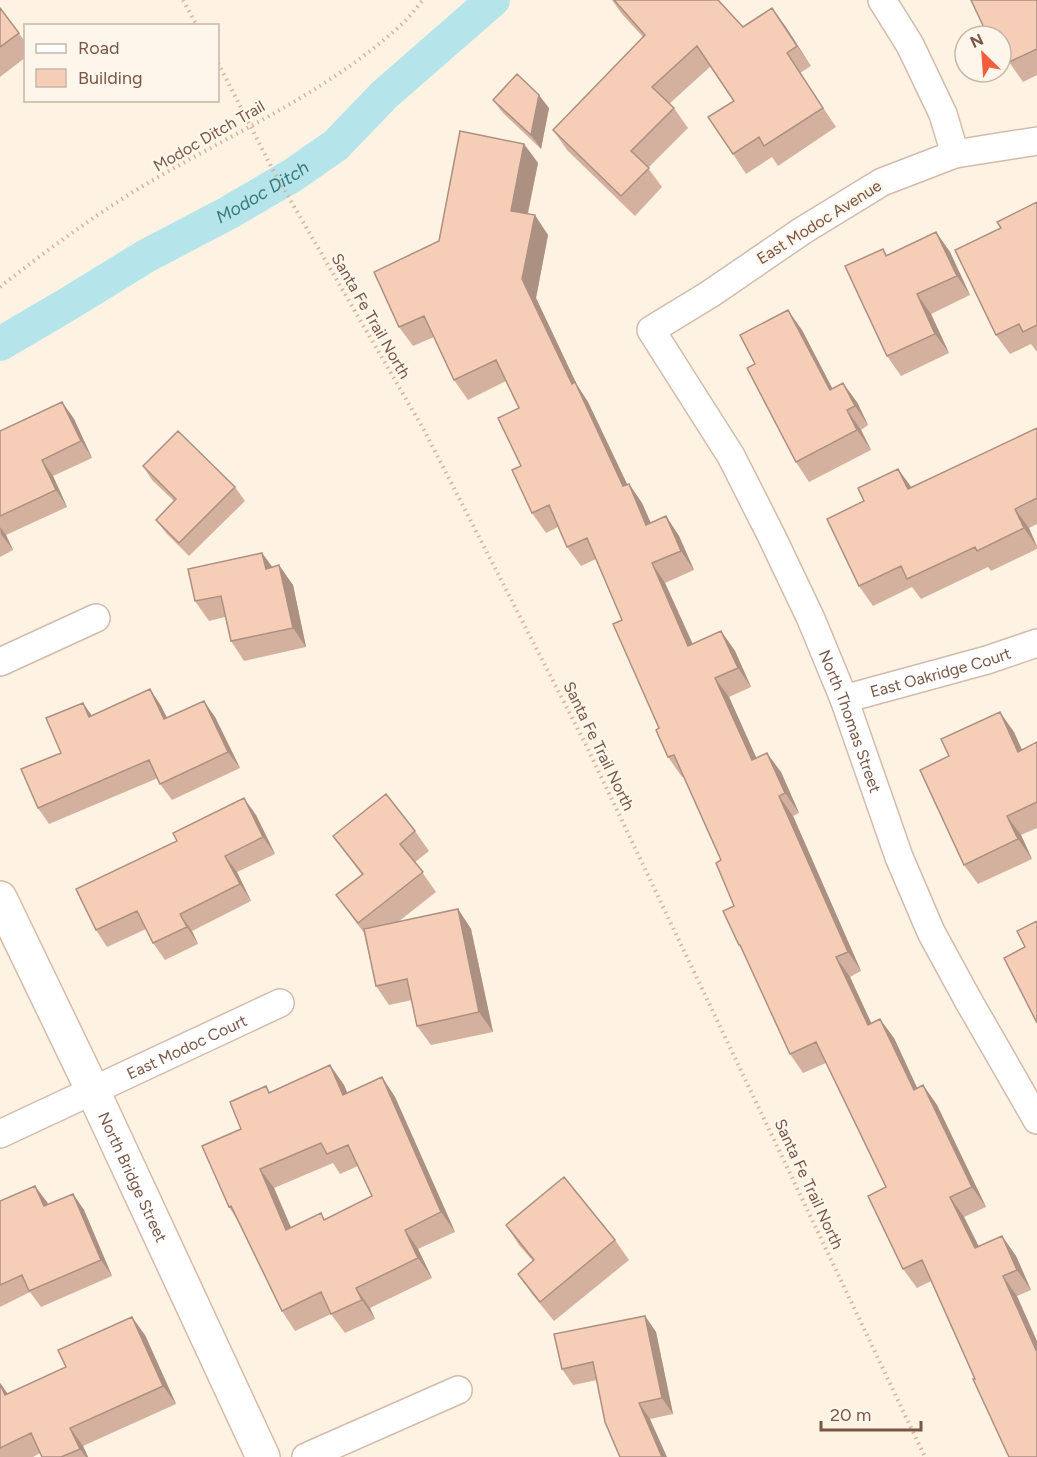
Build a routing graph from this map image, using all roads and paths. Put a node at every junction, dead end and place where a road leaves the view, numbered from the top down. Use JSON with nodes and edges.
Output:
{"nodes":[{"id":1,"x":183,"y":0,"type":"edge"},
{"id":2,"x":423,"y":0,"type":"edge"},
{"id":3,"x":882,"y":0,"type":"edge"},
{"id":4,"x":196,"y":24,"type":"edge"},
{"id":5,"x":219,"y":65,"type":"edge"},
{"id":6,"x":250,"y":126,"type":"junction"},
{"id":7,"x":1037,"y":141,"type":"edge"},
{"id":8,"x":955,"y":154,"type":"junction"},
{"id":9,"x":0,"y":286,"type":"edge"},
{"id":10,"x":651,"y":330,"type":"joint"},
{"id":11,"x":96,"y":618,"type":"dead end"},
{"id":12,"x":1037,"y":643,"type":"edge"},
{"id":13,"x":0,"y":662,"type":"edge"},
{"id":14,"x":844,"y":699,"type":"junction"},
{"id":15,"x":0,"y":897,"type":"edge"},
{"id":16,"x":280,"y":1003,"type":"dead end"},
{"id":17,"x":93,"y":1091,"type":"junction"},
{"id":18,"x":1037,"y":1120,"type":"edge"},
{"id":19,"x":0,"y":1134,"type":"edge"},
{"id":20,"x":458,"y":1390,"type":"dead end"},
{"id":21,"x":263,"y":1457,"type":"edge"},
{"id":22,"x":306,"y":1457,"type":"edge"},
{"id":23,"x":924,"y":1457,"type":"edge"}],
"edges":[{"from":1,"to":4,"type":"path"},
{"from":2,"to":6,"type":"path","name":"Modoc Ditch Trail"},
{"from":3,"to":8,"type":"street"},
{"from":5,"to":6,"type":"path","name":"Santa Fe Trail North"},
{"from":6,"to":9,"type":"path","name":"Modoc Ditch Trail"},
{"from":6,"to":23,"type":"path","name":"Santa Fe Trail North"},
{"from":7,"to":8,"type":"street","name":"East Modoc Avenue"},
{"from":8,"to":10,"type":"street","name":"East Modoc Avenue"},
{"from":10,"to":14,"type":"street","name":"North Thomas Street"},
{"from":11,"to":13,"type":"street"},
{"from":12,"to":14,"type":"street","name":"East Oakridge Court"},
{"from":14,"to":18,"type":"street","name":"North Thomas Street"},
{"from":15,"to":17,"type":"street","name":"North Bridge Street"},
{"from":16,"to":17,"type":"street","name":"East Modoc Court"},
{"from":17,"to":19,"type":"street"},
{"from":17,"to":21,"type":"street","name":"North Bridge Street"},
{"from":20,"to":22,"type":"street"}]}
